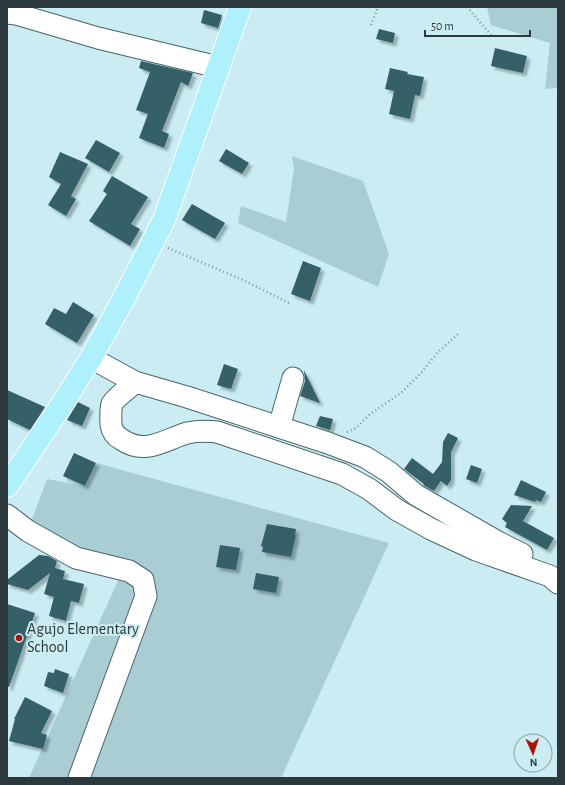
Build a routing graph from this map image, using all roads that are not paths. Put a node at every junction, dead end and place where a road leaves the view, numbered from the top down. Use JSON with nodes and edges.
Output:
{"nodes":[{"id":1,"x":240,"y":7,"type":"edge"},
{"id":2,"x":7,"y":13,"type":"edge"},
{"id":3,"x":218,"y":67,"type":"junction"},
{"id":4,"x":92,"y":358,"type":"junction"},
{"id":5,"x":293,"y":378,"type":"dead end"},
{"id":6,"x":134,"y":382,"type":"junction"},
{"id":7,"x":279,"y":427,"type":"junction"},
{"id":8,"x":7,"y":486,"type":"edge"},
{"id":9,"x":7,"y":515,"type":"edge"},
{"id":10,"x":558,"y":568,"type":"edge"},
{"id":11,"x":558,"y":583,"type":"edge"},
{"id":12,"x":79,"y":778,"type":"edge"}],
"edges":[{"from":1,"to":3,"type":"main road"},
{"from":2,"to":3,"type":"street"},
{"from":3,"to":4,"type":"main road"},
{"from":4,"to":6,"type":"street"},
{"from":4,"to":8,"type":"main road"},
{"from":5,"to":7,"type":"street"},
{"from":6,"to":7,"type":"street"},
{"from":6,"to":11,"type":"street"},
{"from":7,"to":10,"type":"street"},
{"from":9,"to":12,"type":"street"}]}
